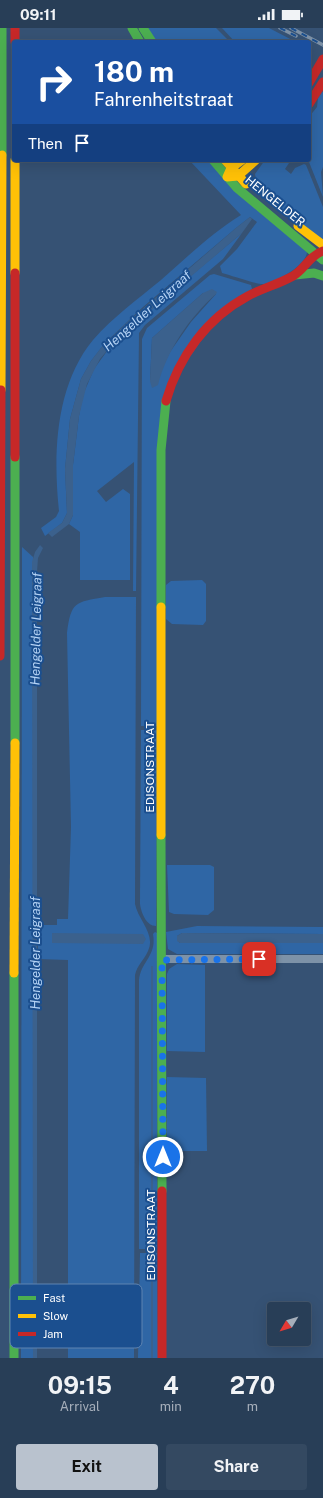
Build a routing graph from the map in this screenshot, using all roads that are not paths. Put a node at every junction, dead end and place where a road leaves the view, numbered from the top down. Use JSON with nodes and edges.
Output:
{"nodes":[{"id":1,"x":2,"y":28,"type":"edge"},
{"id":2,"x":15,"y":28,"type":"edge"},
{"id":3,"x":132,"y":28,"type":"edge"},
{"id":4,"x":143,"y":28,"type":"edge"},
{"id":5,"x":15,"y":40,"type":"edge"},
{"id":6,"x":139,"y":40,"type":"edge"},
{"id":7,"x":151,"y":40,"type":"edge"},
{"id":8,"x":322,"y":61,"type":"edge"},
{"id":9,"x":311,"y":80,"type":"edge"},
{"id":10,"x":323,"y":82,"type":"edge"},
{"id":11,"x":311,"y":101,"type":"edge"},
{"id":12,"x":15,"y":162,"type":"edge"},
{"id":13,"x":215,"y":162,"type":"edge"},
{"id":14,"x":226,"y":162,"type":"edge"},
{"id":15,"x":240,"y":162,"type":"edge"},
{"id":16,"x":254,"y":162,"type":"edge"},
{"id":17,"x":229,"y":173,"type":"junction"},
{"id":18,"x":238,"y":176,"type":"junction"},
{"id":19,"x":323,"y":245,"type":"edge"},
{"id":20,"x":319,"y":256,"type":"edge"},
{"id":21,"x":295,"y":274,"type":"junction"},
{"id":22,"x":322,"y":275,"type":"edge"},
{"id":23,"x":0,"y":656,"type":"edge"},
{"id":24,"x":323,"y":959,"type":"edge"},
{"id":25,"x":162,"y":960,"type":"junction"},
{"id":26,"x":14,"y":1284,"type":"edge"},
{"id":27,"x":14,"y":1348,"type":"edge"},
{"id":28,"x":14,"y":1358,"type":"edge"},
{"id":29,"x":162,"y":1358,"type":"edge"}],
"edges":[{"from":1,"to":23,"type":"main road"},
{"from":2,"to":5,"type":"main road"},
{"from":3,"to":6,"type":"main road"},
{"from":4,"to":7,"type":"main road"},
{"from":8,"to":9,"type":"main road"},
{"from":10,"to":11,"type":"main road"},
{"from":12,"to":26,"type":"main road"},
{"from":13,"to":17,"type":"main road","name":"HENGELDER"},
{"from":14,"to":17,"type":"main road","name":"HENGELDER"},
{"from":15,"to":17,"type":"main road"},
{"from":16,"to":18,"type":"main road"},
{"from":17,"to":18,"type":"main road"},
{"from":17,"to":20,"type":"main road","name":"HENGELDER"},
{"from":18,"to":19,"type":"main road","name":"HENGELDER"},
{"from":20,"to":21,"type":"main road","name":"EDISONSTRAAT"},
{"from":20,"to":22,"type":"main road","name":"HENGELDER"},
{"from":21,"to":22,"type":"main road","name":"HENGELDER"},
{"from":21,"to":25,"type":"main road","name":"EDISONSTRAAT"},
{"from":24,"to":25,"type":"street"},
{"from":25,"to":29,"type":"main road","name":"EDISONSTRAAT"},
{"from":27,"to":28,"type":"main road"}]}
